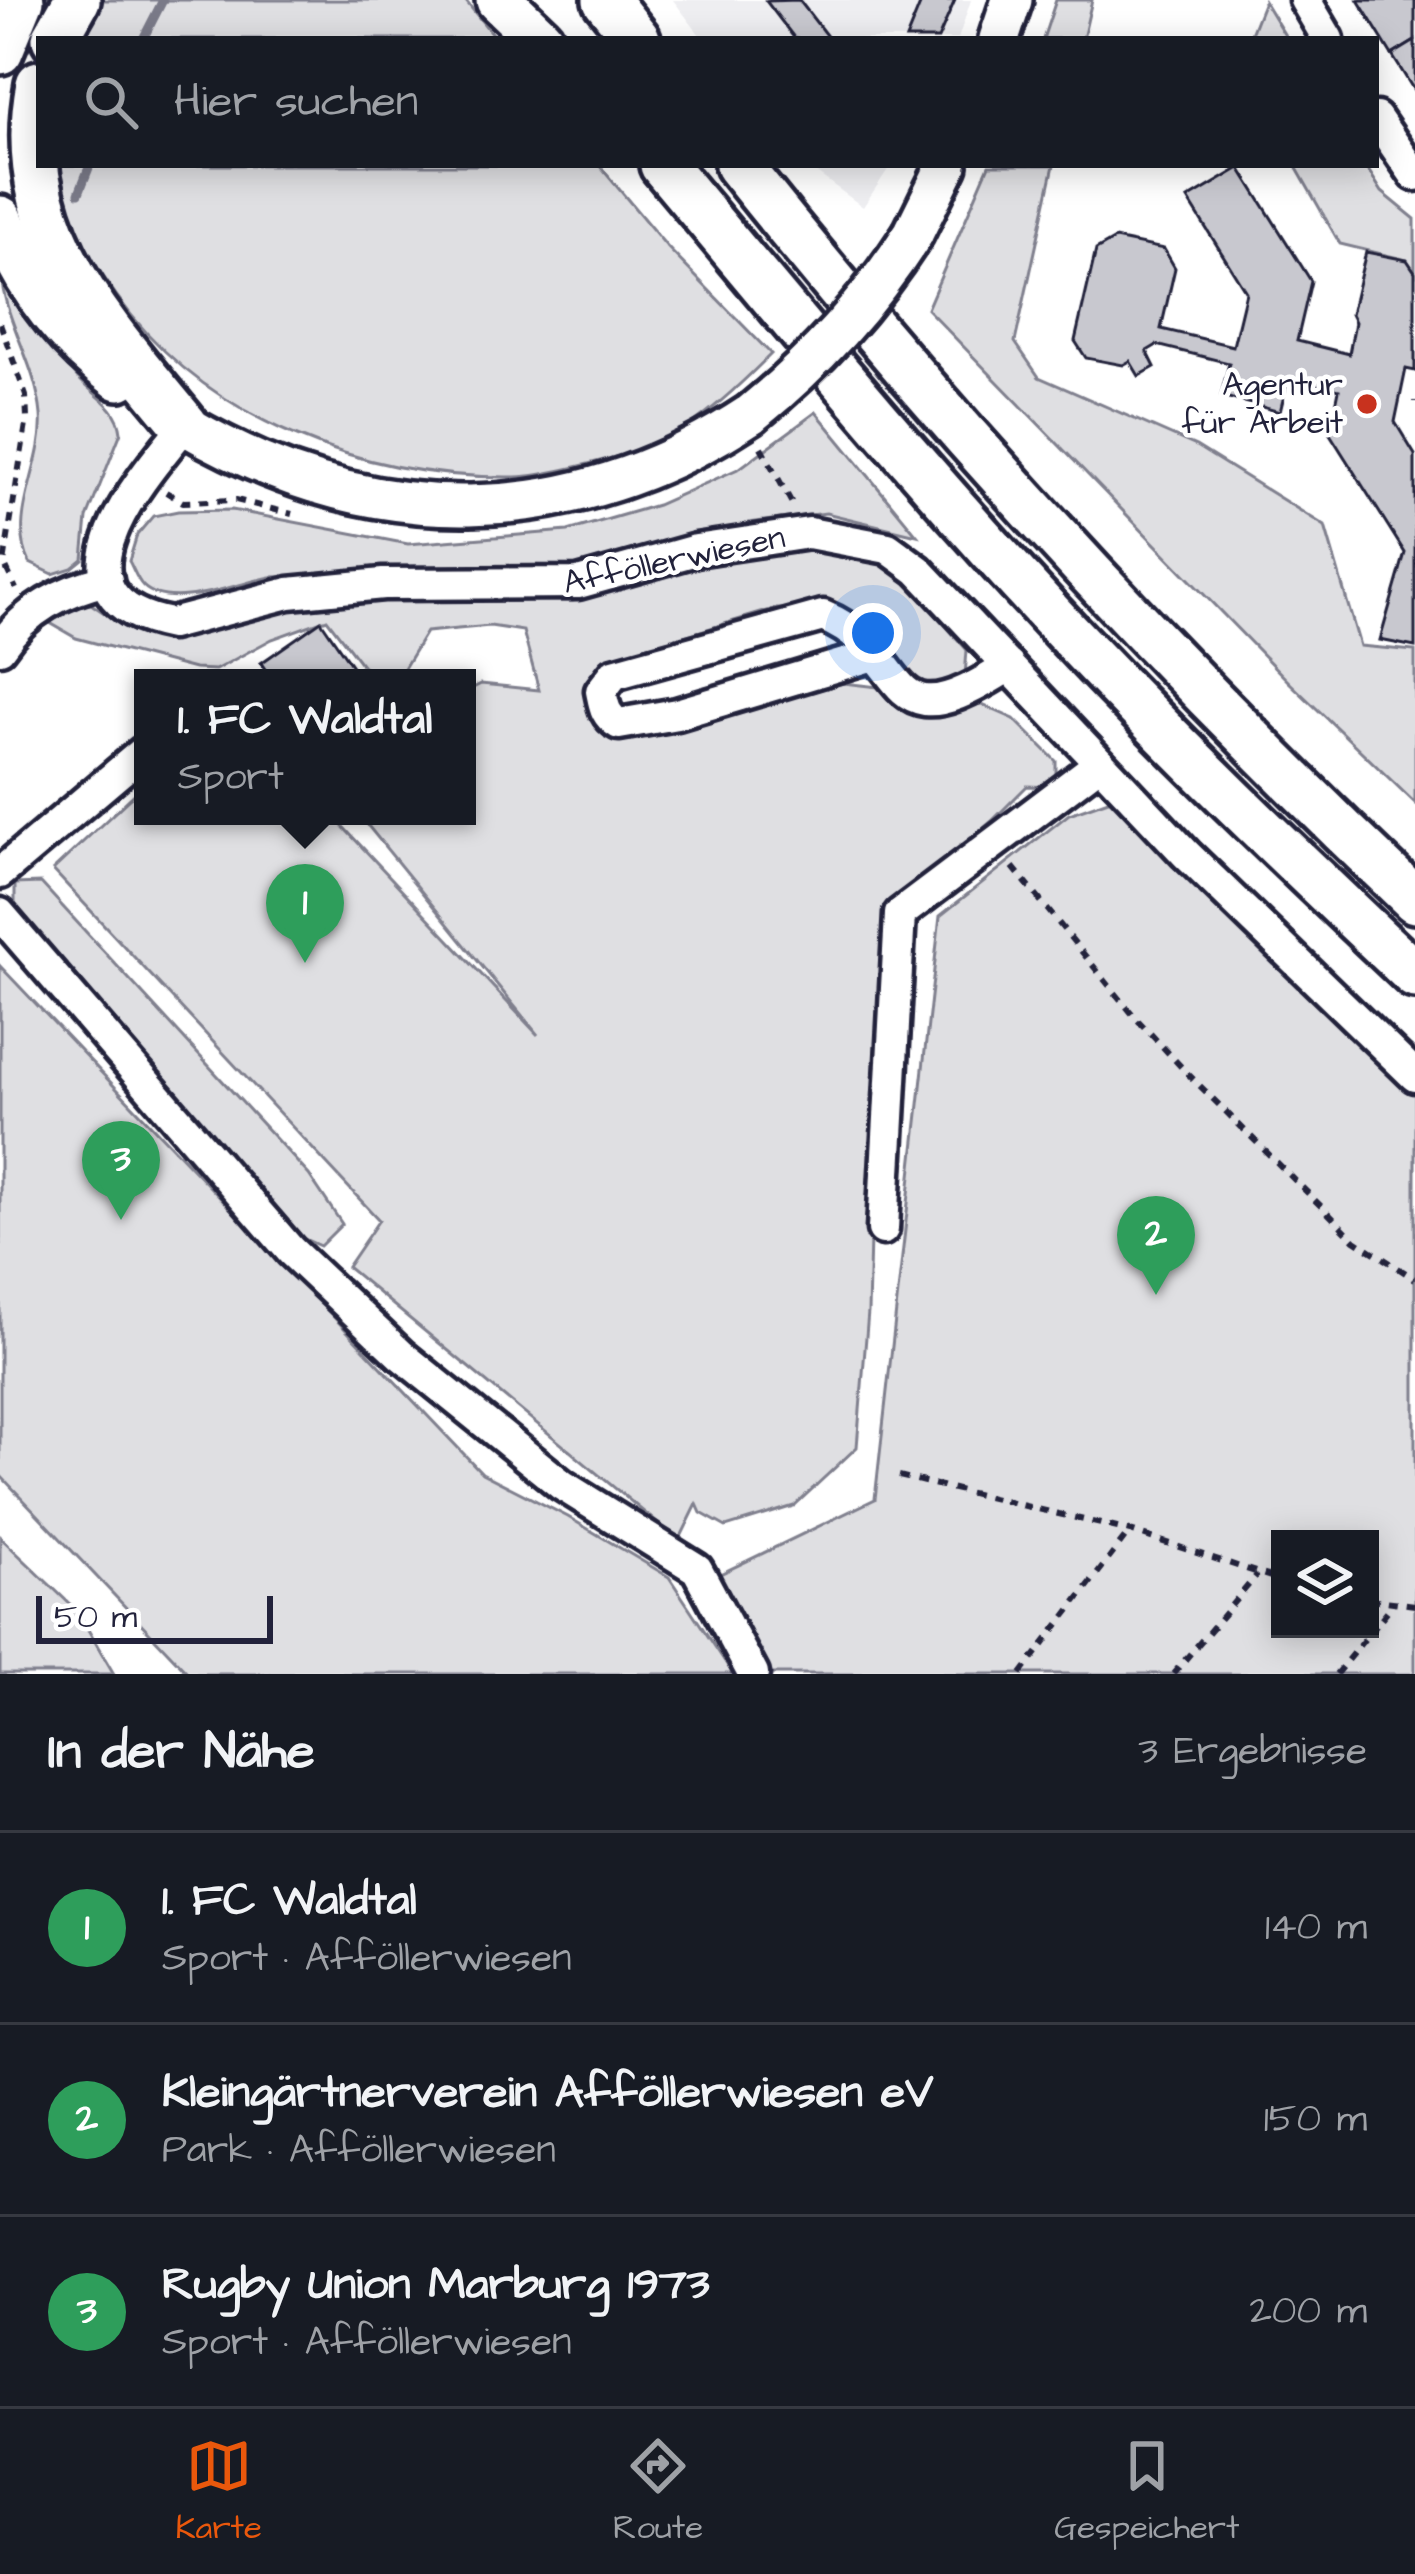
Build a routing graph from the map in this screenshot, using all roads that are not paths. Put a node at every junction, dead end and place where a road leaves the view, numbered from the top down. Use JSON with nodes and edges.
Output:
{"nodes":[{"id":1,"x":21,"y":0,"type":"edge"},
{"id":2,"x":77,"y":0,"type":"edge"},
{"id":3,"x":500,"y":0,"type":"edge"},
{"id":4,"x":527,"y":0,"type":"edge"},
{"id":5,"x":606,"y":0,"type":"edge"},
{"id":6,"x":1012,"y":0,"type":"edge"},
{"id":7,"x":1305,"y":0,"type":"edge"},
{"id":8,"x":57,"y":36,"type":"edge"},
{"id":9,"x":537,"y":36,"type":"edge"},
{"id":10,"x":557,"y":36,"type":"edge"},
{"id":11,"x":635,"y":36,"type":"edge"},
{"id":12,"x":1000,"y":36,"type":"edge"},
{"id":13,"x":1326,"y":36,"type":"edge"},
{"id":14,"x":0,"y":51,"type":"edge"},
{"id":15,"x":36,"y":100,"type":"edge"},
{"id":16,"x":1379,"y":122,"type":"edge"},
{"id":17,"x":666,"y":168,"type":"edge"},
{"id":18,"x":740,"y":168,"type":"edge"},
{"id":19,"x":946,"y":168,"type":"edge"},
{"id":20,"x":1415,"y":175,"type":"edge"},
{"id":21,"x":0,"y":219,"type":"edge"},
{"id":22,"x":185,"y":425,"type":"junction"},
{"id":23,"x":107,"y":580,"type":"junction"},
{"id":24,"x":0,"y":648,"type":"edge"},
{"id":25,"x":874,"y":655,"type":"junction"},
{"id":26,"x":1009,"y":666,"type":"junction"},
{"id":27,"x":134,"y":760,"type":"edge"},
{"id":28,"x":1100,"y":763,"type":"junction"},
{"id":29,"x":0,"y":873,"type":"edge"},
{"id":30,"x":1415,"y":900,"type":"edge"},
{"id":31,"x":0,"y":914,"type":"edge"},
{"id":32,"x":1415,"y":975,"type":"edge"},
{"id":33,"x":1415,"y":1076,"type":"edge"},
{"id":34,"x":883,"y":1229,"type":"dead end"},
{"id":35,"x":753,"y":1674,"type":"edge"}],
"edges":[{"from":1,"to":14,"type":"highway"},
{"from":2,"to":8,"type":"highway"},
{"from":3,"to":9,"type":"highway"},
{"from":4,"to":10,"type":"highway"},
{"from":5,"to":11,"type":"highway"},
{"from":6,"to":12,"type":"main road"},
{"from":7,"to":13,"type":"street"},
{"from":15,"to":22,"type":"highway"},
{"from":16,"to":20,"type":"street"},
{"from":17,"to":32,"type":"highway"},
{"from":18,"to":30,"type":"highway"},
{"from":19,"to":22,"type":"main road","bridge":true},
{"from":21,"to":22,"type":"highway"},
{"from":22,"to":23,"type":"street"},
{"from":23,"to":24,"type":"street"},
{"from":23,"to":26,"type":"street","name":"Afföllerwiesen"},
{"from":25,"to":25,"type":"street"},
{"from":25,"to":26,"type":"street"},
{"from":26,"to":28,"type":"street","name":"Afföllerwiesen"},
{"from":27,"to":29,"type":"street"},
{"from":28,"to":33,"type":"street","name":"Afföllerwiesen"},
{"from":28,"to":34,"type":"street"},
{"from":31,"to":35,"type":"street"}]}
